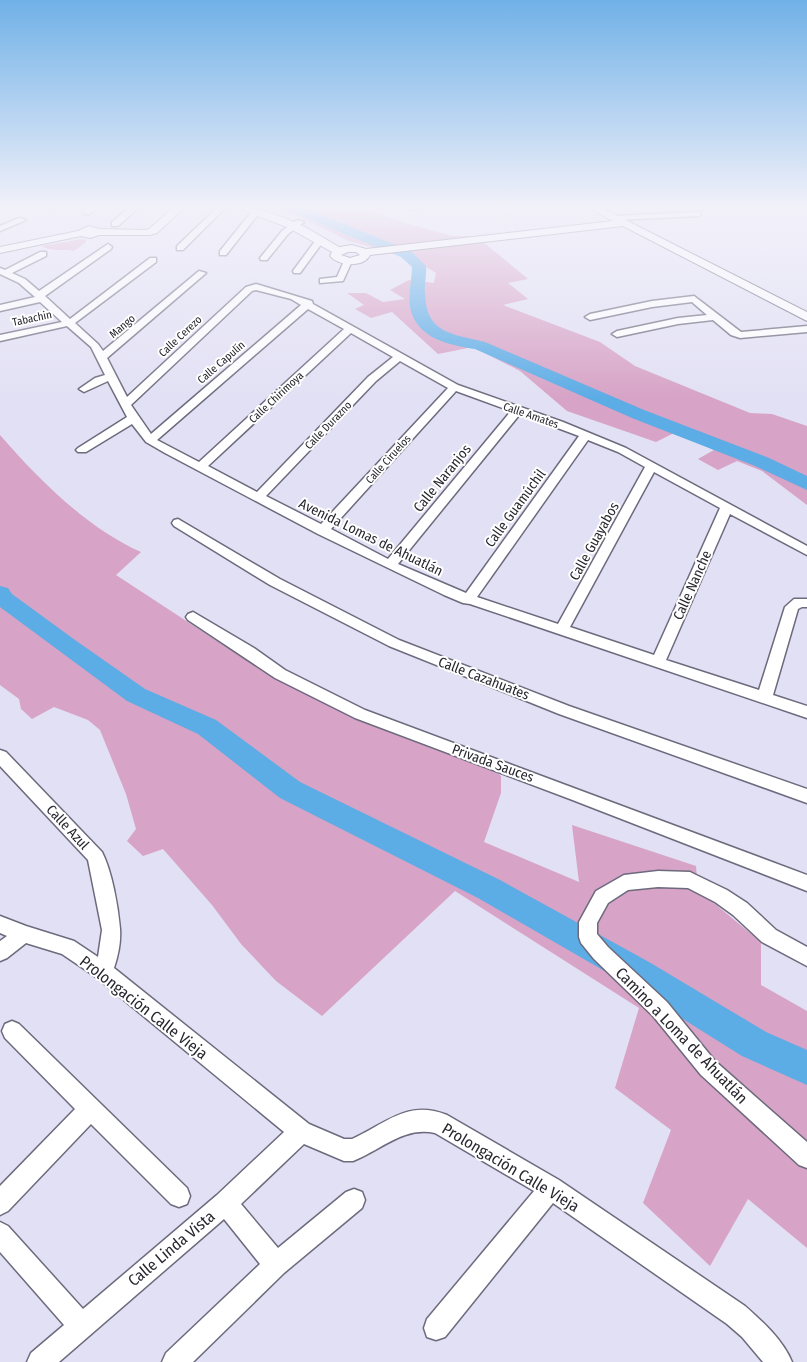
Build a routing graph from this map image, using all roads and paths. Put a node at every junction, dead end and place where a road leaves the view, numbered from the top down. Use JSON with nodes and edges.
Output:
{"nodes":[{"id":1,"x":77,"y":271,"type":"edge"},
{"id":2,"x":139,"y":271,"type":"edge"},
{"id":3,"x":344,"y":271,"type":"edge"},
{"id":4,"x":716,"y":271,"type":"edge"},
{"id":5,"x":202,"y":273,"type":"dead end"},
{"id":6,"x":6,"y":276,"type":"edge"},
{"id":7,"x":323,"y":281,"type":"dead end"},
{"id":8,"x":252,"y":288,"type":"joint"},
{"id":9,"x":41,"y":297,"type":"junction"},
{"id":10,"x":308,"y":304,"type":"junction"},
{"id":11,"x":0,"y":308,"type":"edge"},
{"id":12,"x":590,"y":317,"type":"dead end"},
{"id":13,"x":714,"y":317,"type":"junction"},
{"id":14,"x":807,"y":317,"type":"edge"},
{"id":15,"x":70,"y":323,"type":"junction"},
{"id":16,"x":351,"y":328,"type":"junction"},
{"id":17,"x":807,"y":329,"type":"edge"},
{"id":18,"x":617,"y":334,"type":"dead end"},
{"id":19,"x":0,"y":338,"type":"edge"},
{"id":20,"x":102,"y":357,"type":"junction"},
{"id":21,"x":398,"y":357,"type":"junction"},
{"id":22,"x":111,"y":377,"type":"junction"},
{"id":23,"x":454,"y":386,"type":"junction"},
{"id":24,"x":84,"y":389,"type":"dead end"},
{"id":25,"x":126,"y":404,"type":"junction"},
{"id":26,"x":517,"y":410,"type":"junction"},
{"id":27,"x":133,"y":418,"type":"junction"},
{"id":28,"x":586,"y":435,"type":"junction"},
{"id":29,"x":150,"y":440,"type":"junction"},
{"id":30,"x":82,"y":450,"type":"dead end"},
{"id":31,"x":652,"y":465,"type":"junction"},
{"id":32,"x":201,"y":466,"type":"junction"},
{"id":33,"x":259,"y":497,"type":"junction"},
{"id":34,"x":726,"y":508,"type":"junction"},
{"id":35,"x":178,"y":523,"type":"dead end"},
{"id":36,"x":322,"y":531,"type":"junction"},
{"id":37,"x":807,"y":551,"type":"edge"},
{"id":38,"x":390,"y":565,"type":"junction"},
{"id":39,"x":468,"y":600,"type":"junction"},
{"id":40,"x":807,"y":603,"type":"edge"},
{"id":41,"x":193,"y":617,"type":"dead end"},
{"id":42,"x":561,"y":631,"type":"junction"},
{"id":43,"x":658,"y":662,"type":"junction"},
{"id":44,"x":764,"y":698,"type":"junction"},
{"id":45,"x":807,"y":712,"type":"edge"},
{"id":46,"x":0,"y":756,"type":"edge"},
{"id":47,"x":807,"y":796,"type":"edge"},
{"id":48,"x":807,"y":883,"type":"edge"},
{"id":49,"x":0,"y":924,"type":"edge"},
{"id":50,"x":23,"y":934,"type":"junction"},
{"id":51,"x":0,"y":952,"type":"edge"},
{"id":52,"x":807,"y":957,"type":"edge"},
{"id":53,"x":103,"y":971,"type":"junction"},
{"id":54,"x":12,"y":1031,"type":"dead end"},
{"id":55,"x":91,"y":1108,"type":"junction"},
{"id":56,"x":301,"y":1132,"type":"junction"},
{"id":57,"x":807,"y":1157,"type":"edge"},
{"id":58,"x":550,"y":1188,"type":"junction"},
{"id":59,"x":179,"y":1196,"type":"dead end"},
{"id":60,"x":354,"y":1200,"type":"dead end"},
{"id":61,"x":0,"y":1203,"type":"edge"},
{"id":62,"x":224,"y":1203,"type":"junction"},
{"id":63,"x":0,"y":1234,"type":"edge"},
{"id":64,"x":276,"y":1265,"type":"junction"},
{"id":65,"x":81,"y":1325,"type":"junction"},
{"id":66,"x":436,"y":1328,"type":"dead end"},
{"id":67,"x":40,"y":1362,"type":"edge"},
{"id":68,"x":175,"y":1362,"type":"edge"},
{"id":69,"x":780,"y":1362,"type":"edge"}],
"edges":[{"from":1,"to":9,"type":"street"},
{"from":2,"to":15,"type":"street"},
{"from":3,"to":7,"type":"street"},
{"from":4,"to":14,"type":"street"},
{"from":5,"to":20,"type":"street","name":"Mango"},
{"from":6,"to":9,"type":"street","name":"Avenida Lomas de Ahuatlán"},
{"from":8,"to":10,"type":"street","name":"Calle Amates"},
{"from":8,"to":25,"type":"street","name":"Calle Cerezo"},
{"from":9,"to":11,"type":"street"},
{"from":9,"to":15,"type":"street","name":"Avenida Lomas de Ahuatlán"},
{"from":10,"to":16,"type":"street","name":"Calle Amates"},
{"from":10,"to":29,"type":"street","name":"Calle Capulín"},
{"from":12,"to":13,"type":"street"},
{"from":13,"to":17,"type":"street"},
{"from":13,"to":18,"type":"street"},
{"from":15,"to":19,"type":"street","name":"Tabachin"},
{"from":15,"to":20,"type":"street","name":"Avenida Lomas de Ahuatlán"},
{"from":16,"to":21,"type":"street","name":"Calle Amates"},
{"from":16,"to":32,"type":"street","name":"Calle Chirimoya"},
{"from":20,"to":22,"type":"street","name":"Avenida Lomas de Ahuatlán"},
{"from":21,"to":23,"type":"street","name":"Calle Amates"},
{"from":21,"to":33,"type":"street","name":"Calle Durazno"},
{"from":22,"to":24,"type":"street"},
{"from":22,"to":25,"type":"street","name":"Avenida Lomas de Ahuatlán"},
{"from":23,"to":26,"type":"street","name":"Calle Amates"},
{"from":23,"to":36,"type":"street","name":"Calle Ciruelos"},
{"from":25,"to":27,"type":"street","name":"Avenida Lomas de Ahuatlán"},
{"from":26,"to":28,"type":"street","name":"Calle Amates"},
{"from":26,"to":38,"type":"street","name":"Calle Naranjos"},
{"from":27,"to":29,"type":"street","name":"Avenida Lomas de Ahuatlán"},
{"from":27,"to":30,"type":"street"},
{"from":28,"to":31,"type":"street","name":"Calle Amates"},
{"from":28,"to":39,"type":"street","name":"Calle Guamúchil"},
{"from":29,"to":32,"type":"street","name":"Avenida Lomas de Ahuatlán"},
{"from":31,"to":34,"type":"street","name":"Calle Amates"},
{"from":31,"to":42,"type":"street","name":"Calle Guayabos"},
{"from":32,"to":33,"type":"street","name":"Avenida Lomas de Ahuatlán"},
{"from":33,"to":36,"type":"street","name":"Avenida Lomas de Ahuatlán"},
{"from":34,"to":37,"type":"street","name":"Calle Amates"},
{"from":34,"to":43,"type":"street","name":"Calle Nanche"},
{"from":35,"to":47,"type":"street","name":"Calle Cazahuates"},
{"from":36,"to":38,"type":"street","name":"Avenida Lomas de Ahuatlán"},
{"from":38,"to":39,"type":"street","name":"Avenida Lomas de Ahuatlán"},
{"from":39,"to":42,"type":"street","name":"Avenida Lomas de Ahuatlán"},
{"from":40,"to":44,"type":"street"},
{"from":41,"to":48,"type":"street","name":"Privada Sauces"},
{"from":42,"to":43,"type":"street","name":"Avenida Lomas de Ahuatlán"},
{"from":43,"to":44,"type":"street","name":"Avenida Lomas de Ahuatlán"},
{"from":44,"to":45,"type":"street","name":"Avenida Lomas de Ahuatlán"},
{"from":46,"to":53,"type":"street","name":"Calle Azul"},
{"from":49,"to":50,"type":"street","name":"Prolongación Calle Vieja"},
{"from":50,"to":51,"type":"street"},
{"from":50,"to":53,"type":"street","name":"Prolongación Calle Vieja"},
{"from":52,"to":57,"type":"street","name":"Camino a Loma de Ahuatlán"},
{"from":53,"to":56,"type":"street","name":"Prolongación Calle Vieja"},
{"from":54,"to":55,"type":"street"},
{"from":55,"to":59,"type":"street"},
{"from":55,"to":61,"type":"street"},
{"from":56,"to":58,"type":"street","name":"Prolongación Calle Vieja"},
{"from":56,"to":62,"type":"street","name":"Calle Linda Vista"},
{"from":58,"to":66,"type":"street"},
{"from":58,"to":69,"type":"street","name":"Prolongación Calle Vieja"},
{"from":60,"to":64,"type":"street"},
{"from":62,"to":64,"type":"street"},
{"from":62,"to":65,"type":"street","name":"Calle Linda Vista"},
{"from":63,"to":65,"type":"street"},
{"from":64,"to":68,"type":"street"},
{"from":65,"to":67,"type":"street","name":"Calle Linda Vista"}]}
